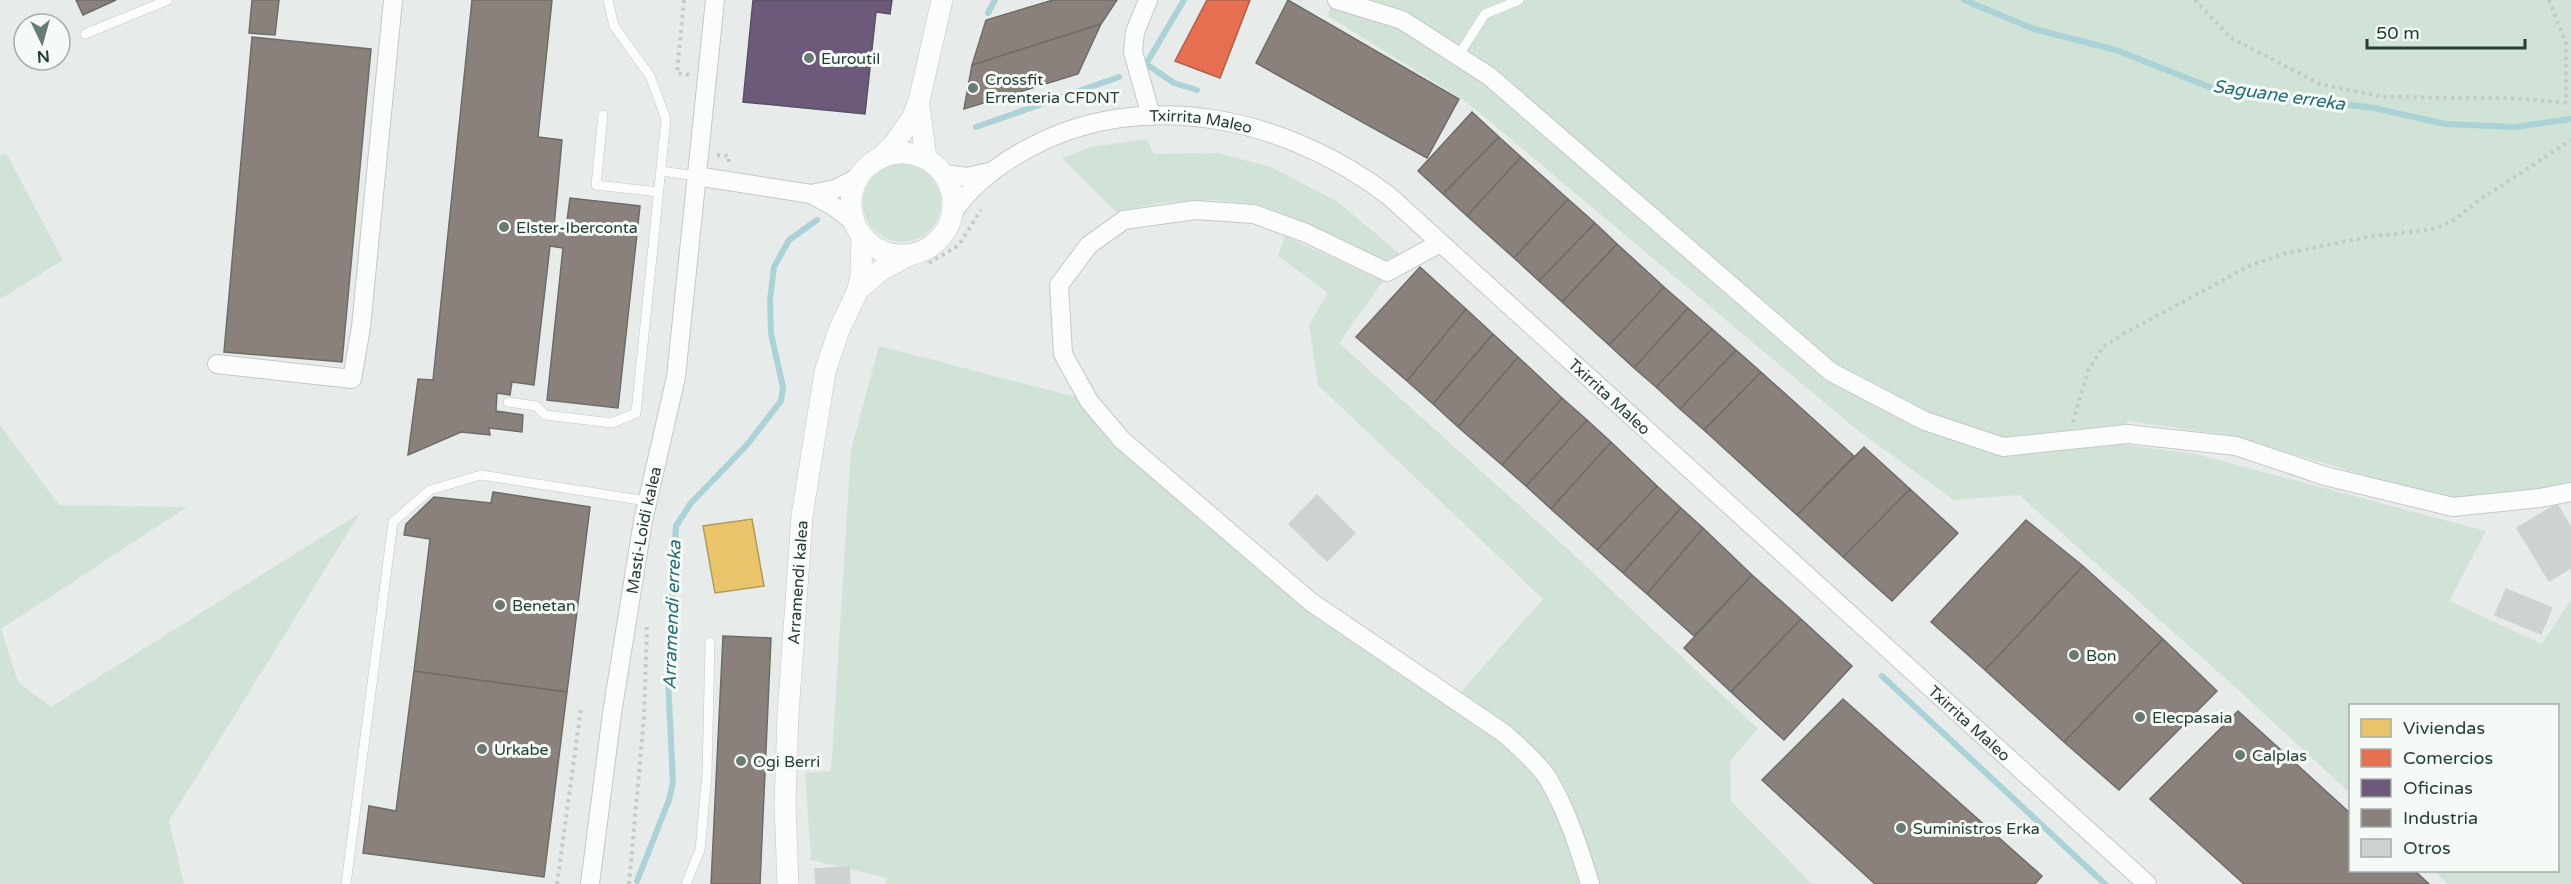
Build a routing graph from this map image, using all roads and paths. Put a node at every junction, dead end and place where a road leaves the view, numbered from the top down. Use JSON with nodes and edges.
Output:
{"nodes":[{"id":1,"x":168,"y":0,"type":"edge"},
{"id":2,"x":393,"y":0,"type":"edge"},
{"id":3,"x":608,"y":0,"type":"edge"},
{"id":4,"x":684,"y":0,"type":"edge"},
{"id":5,"x":715,"y":0,"type":"edge"},
{"id":6,"x":942,"y":0,"type":"edge"},
{"id":7,"x":1148,"y":0,"type":"edge"},
{"id":8,"x":1338,"y":0,"type":"edge"},
{"id":9,"x":1519,"y":0,"type":"edge"},
{"id":10,"x":2195,"y":0,"type":"edge"},
{"id":11,"x":2549,"y":0,"type":"edge"},
{"id":12,"x":85,"y":34,"type":"dead end"},
{"id":13,"x":1458,"y":56,"type":"junction"},
{"id":14,"x":690,"y":86,"type":"dead end"},
{"id":15,"x":919,"y":101,"type":"junction"},
{"id":16,"x":2568,"y":103,"type":"edge"},
{"id":17,"x":603,"y":115,"type":"dead end"},
{"id":18,"x":1151,"y":116,"type":"junction"},
{"id":19,"x":2571,"y":140,"type":"edge"},
{"id":20,"x":880,"y":157,"type":"junction"},
{"id":21,"x":926,"y":158,"type":"junction"},
{"id":22,"x":661,"y":171,"type":"junction"},
{"id":23,"x":991,"y":171,"type":"junction"},
{"id":24,"x":944,"y":174,"type":"junction"},
{"id":25,"x":696,"y":176,"type":"junction"},
{"id":26,"x":857,"y":178,"type":"junction"},
{"id":27,"x":659,"y":192,"type":"junction"},
{"id":28,"x":810,"y":194,"type":"junction"},
{"id":29,"x":982,"y":209,"type":"dead end"},
{"id":30,"x":953,"y":212,"type":"junction"},
{"id":31,"x":858,"y":229,"type":"junction"},
{"id":32,"x":1440,"y":243,"type":"junction"},
{"id":33,"x":918,"y":260,"type":"junction"},
{"id":34,"x":858,"y":290,"type":"junction"},
{"id":35,"x":217,"y":364,"type":"dead end"},
{"id":36,"x":508,"y":402,"type":"dead end"},
{"id":37,"x":2067,"y":440,"type":"junction"},
{"id":38,"x":2571,"y":492,"type":"edge"},
{"id":39,"x":647,"y":501,"type":"junction"},
{"id":40,"x":647,"y":626,"type":"dead end"},
{"id":41,"x":710,"y":642,"type":"dead end"},
{"id":42,"x":581,"y":708,"type":"dead end"},
{"id":43,"x":346,"y":884,"type":"edge"},
{"id":44,"x":558,"y":884,"type":"edge"},
{"id":45,"x":590,"y":884,"type":"edge"},
{"id":46,"x":629,"y":884,"type":"edge"},
{"id":47,"x":686,"y":884,"type":"edge"},
{"id":48,"x":788,"y":884,"type":"edge"},
{"id":49,"x":1590,"y":884,"type":"edge"},
{"id":50,"x":2147,"y":884,"type":"edge"}],
"edges":[{"from":1,"to":12,"type":"lane"},
{"from":2,"to":35,"type":"street"},
{"from":3,"to":22,"type":"lane"},
{"from":4,"to":14,"type":"path"},
{"from":5,"to":25,"type":"street","name":"Masti-Loidi kalea"},
{"from":6,"to":15,"type":"street"},
{"from":7,"to":18,"type":"street"},
{"from":8,"to":13,"type":"street"},
{"from":9,"to":13,"type":"lane"},
{"from":10,"to":16,"type":"path"},
{"from":11,"to":16,"type":"path"},
{"from":13,"to":37,"type":"street"},
{"from":15,"to":20,"type":"street"},
{"from":15,"to":21,"type":"street"},
{"from":17,"to":27,"type":"lane"},
{"from":18,"to":23,"type":"street","name":"Txirrita Maleo"},
{"from":18,"to":32,"type":"street","name":"Txirrita Maleo"},
{"from":19,"to":37,"type":"path"},
{"from":20,"to":21,"type":"street"},
{"from":20,"to":26,"type":"street"},
{"from":21,"to":24,"type":"street"},
{"from":22,"to":25,"type":"lane"},
{"from":22,"to":27,"type":"lane"},
{"from":23,"to":24,"type":"street","name":"Txirrita Maleo"},
{"from":23,"to":30,"type":"street","name":"Txirrita Maleo"},
{"from":24,"to":30,"type":"street"},
{"from":25,"to":28,"type":"street"},
{"from":25,"to":39,"type":"street","name":"Masti-Loidi kalea"},
{"from":26,"to":28,"type":"street"},
{"from":26,"to":31,"type":"street"},
{"from":27,"to":36,"type":"lane"},
{"from":28,"to":31,"type":"street"},
{"from":29,"to":33,"type":"path"},
{"from":30,"to":33,"type":"street"},
{"from":31,"to":33,"type":"street"},
{"from":31,"to":34,"type":"street"},
{"from":32,"to":49,"type":"street"},
{"from":32,"to":50,"type":"street","name":"Txirrita Maleo"},
{"from":33,"to":34,"type":"street"},
{"from":34,"to":48,"type":"street","name":"Arramendi kalea"},
{"from":37,"to":38,"type":"street"},
{"from":39,"to":43,"type":"lane"},
{"from":39,"to":45,"type":"street","name":"Masti-Loidi kalea"},
{"from":40,"to":46,"type":"path"},
{"from":41,"to":47,"type":"lane"},
{"from":42,"to":44,"type":"path"}]}
